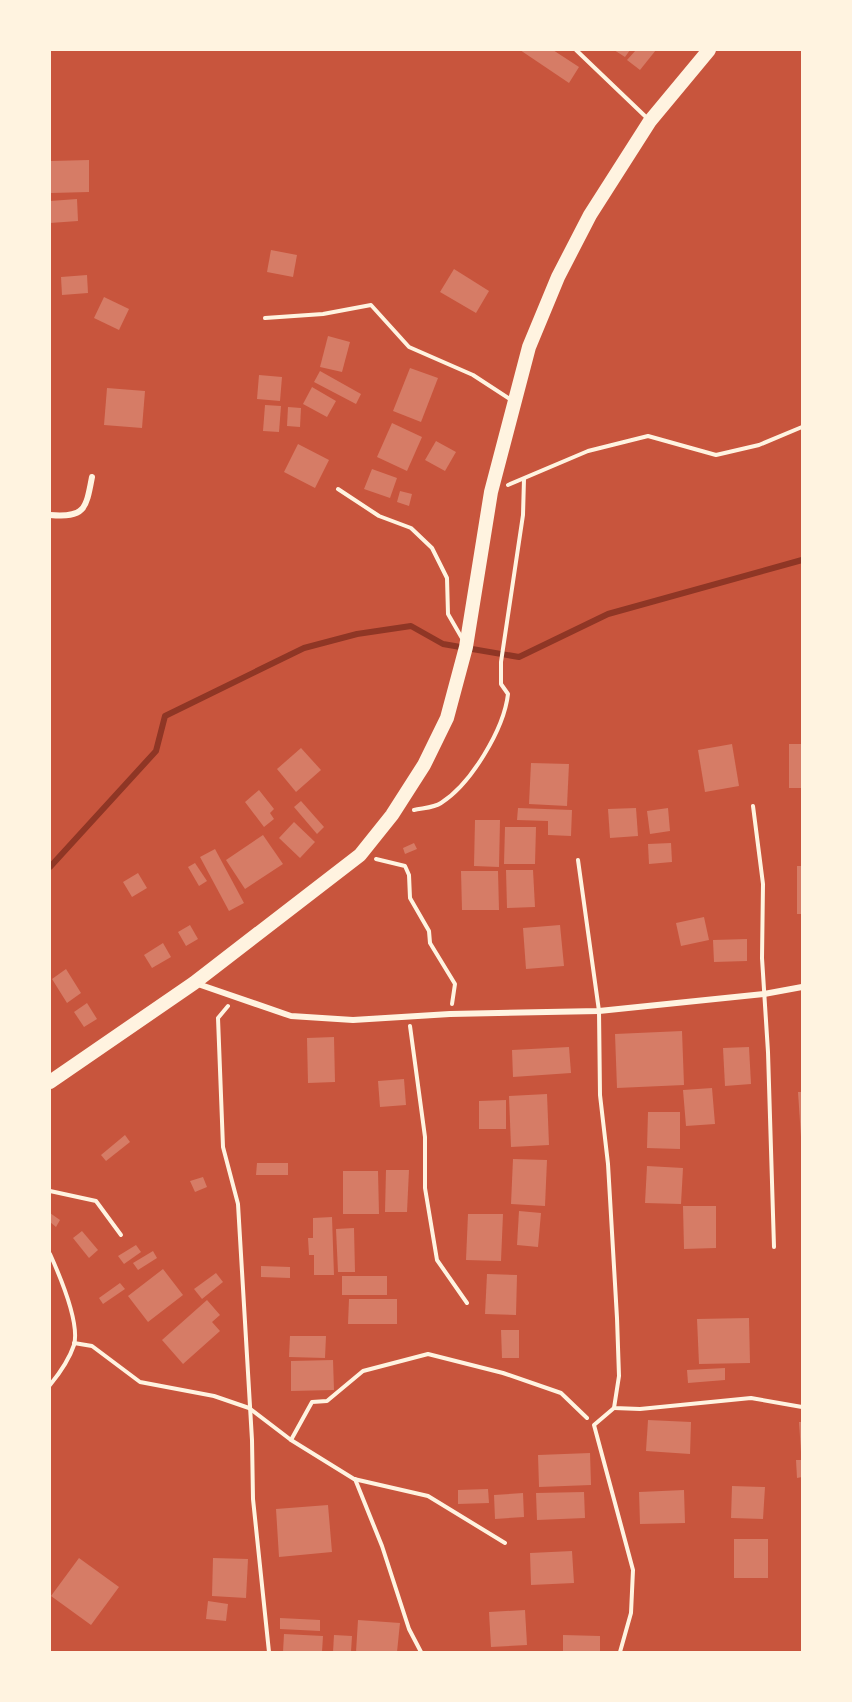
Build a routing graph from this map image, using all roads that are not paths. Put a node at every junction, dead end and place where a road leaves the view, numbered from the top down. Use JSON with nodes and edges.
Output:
{"nodes":[{"id":1,"x":576,"y":50,"type":"edge"},
{"id":2,"x":709,"y":50,"type":"edge"},
{"id":3,"x":650,"y":122,"type":"junction"},
{"id":4,"x":265,"y":318,"type":"dead end"},
{"id":5,"x":514,"y":401,"type":"junction"},
{"id":6,"x":92,"y":477,"type":"dead end"},
{"id":7,"x":338,"y":489,"type":"dead end"},
{"id":8,"x":50,"y":514,"type":"edge"},
{"id":9,"x":466,"y":647,"type":"junction"},
{"id":10,"x":753,"y":806,"type":"dead end"},
{"id":11,"x":578,"y":860,"type":"dead end"},
{"id":12,"x":194,"y":983,"type":"junction"},
{"id":13,"x":802,"y":987,"type":"edge"},
{"id":14,"x":764,"y":994,"type":"junction"},
{"id":15,"x":599,"y":1011,"type":"junction"},
{"id":16,"x":50,"y":1082,"type":"edge"},
{"id":17,"x":774,"y":1247,"type":"dead end"},
{"id":18,"x":802,"y":1407,"type":"edge"},
{"id":19,"x":614,"y":1408,"type":"junction"},
{"id":20,"x":620,"y":1653,"type":"edge"}],
"edges":[{"from":1,"to":3,"type":"lane"},
{"from":2,"to":3,"type":"highway"},
{"from":3,"to":5,"type":"highway"},
{"from":4,"to":5,"type":"lane"},
{"from":5,"to":9,"type":"highway"},
{"from":6,"to":8,"type":"street"},
{"from":7,"to":9,"type":"lane"},
{"from":9,"to":12,"type":"highway"},
{"from":10,"to":14,"type":"lane"},
{"from":11,"to":15,"type":"lane"},
{"from":12,"to":15,"type":"street"},
{"from":12,"to":16,"type":"highway"},
{"from":13,"to":14,"type":"street"},
{"from":14,"to":15,"type":"street"},
{"from":14,"to":17,"type":"lane"},
{"from":15,"to":19,"type":"lane"},
{"from":18,"to":19,"type":"lane"},
{"from":19,"to":20,"type":"lane"}]}
